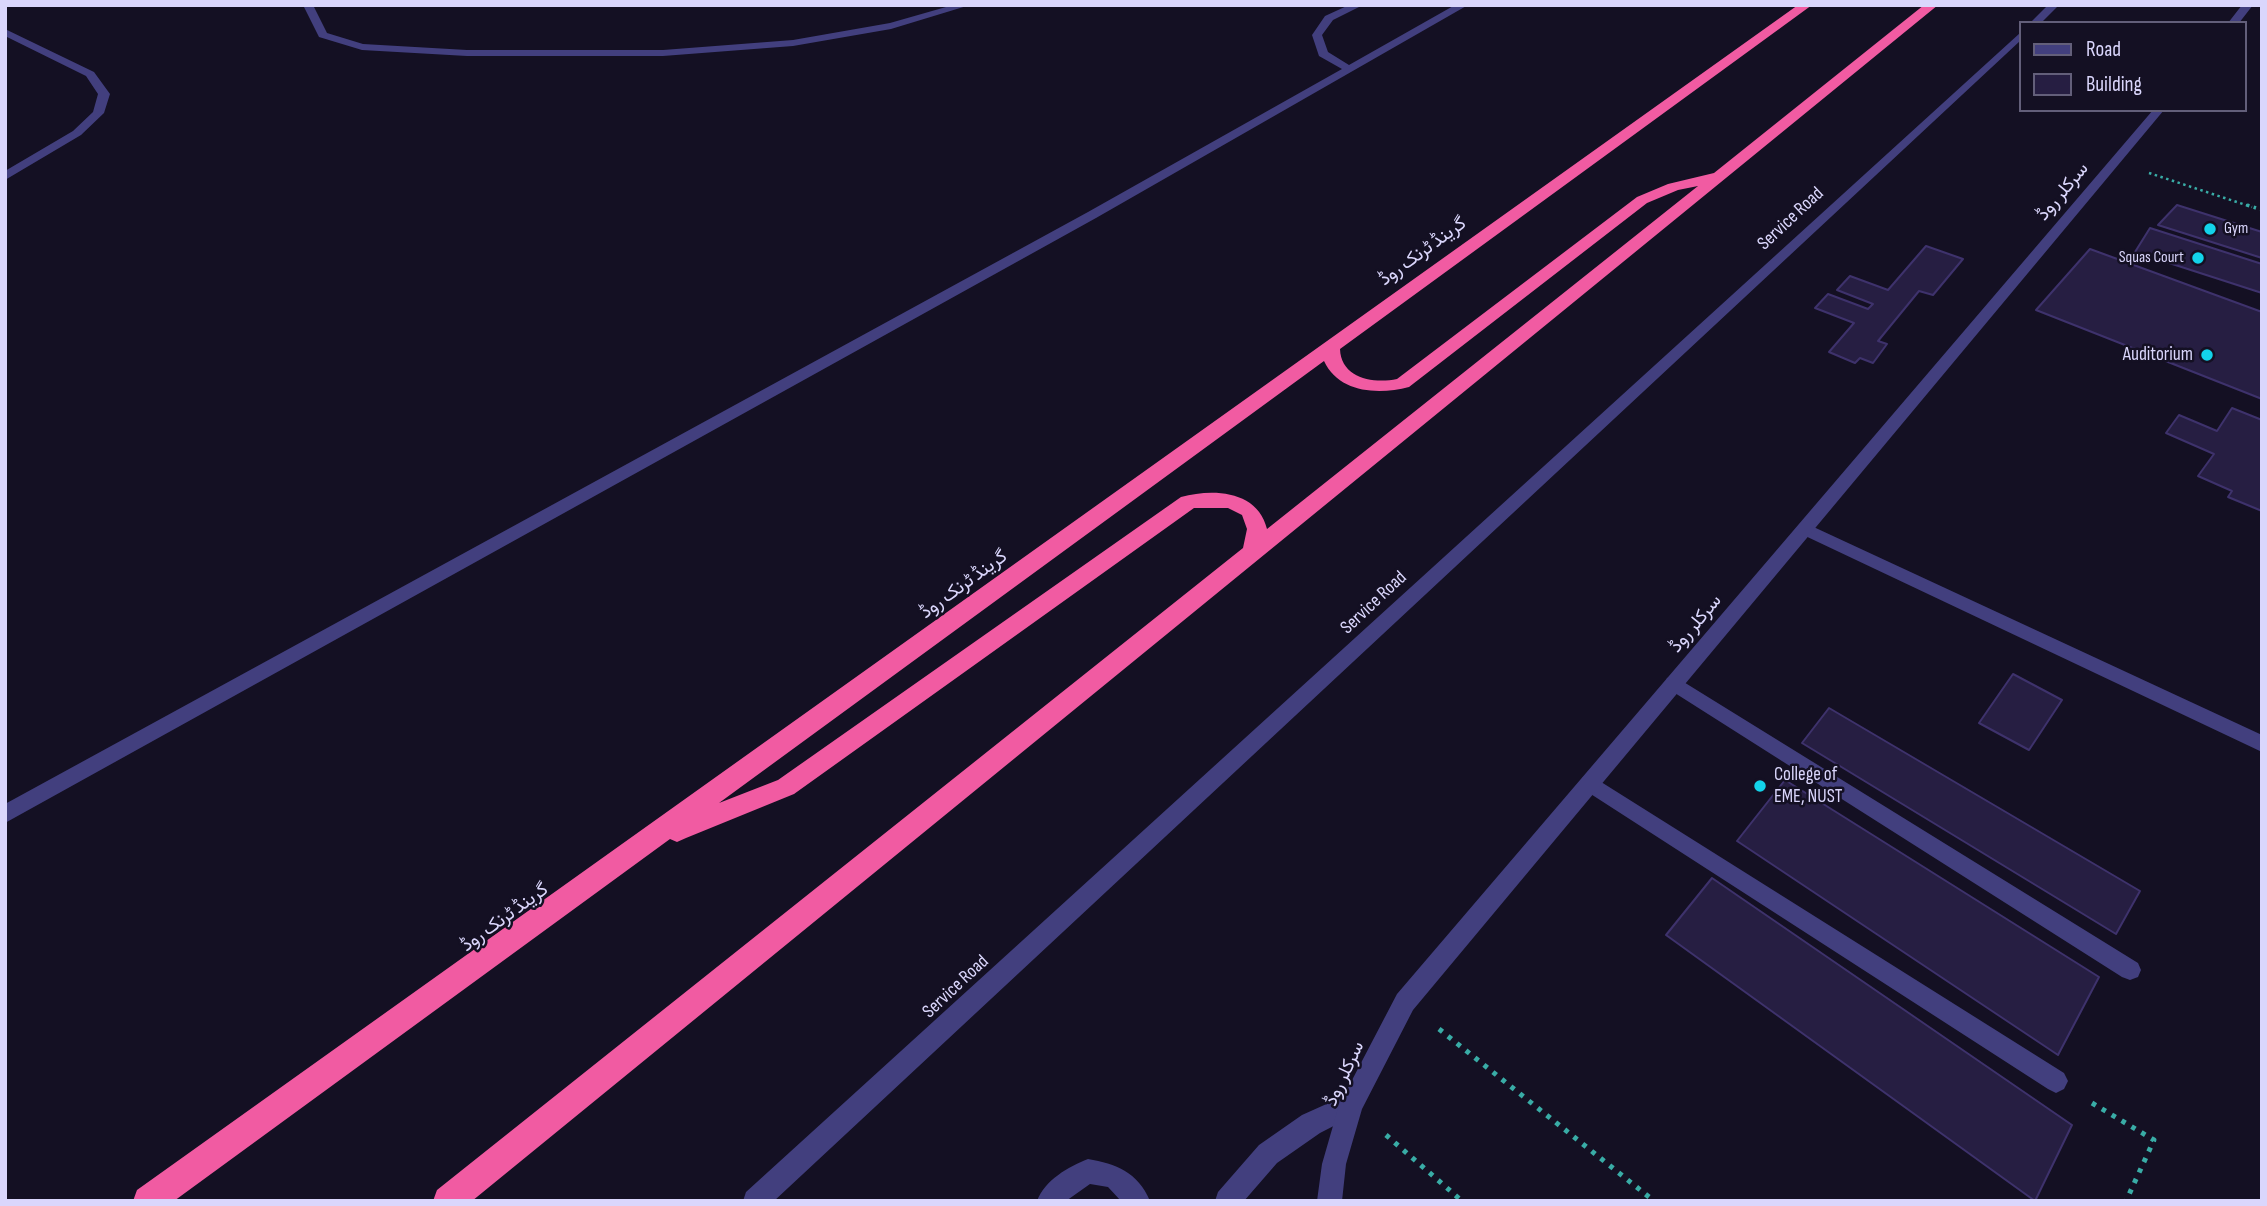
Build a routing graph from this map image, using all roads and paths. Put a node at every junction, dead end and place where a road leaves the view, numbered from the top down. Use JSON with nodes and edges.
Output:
{"nodes":[{"id":1,"x":308,"y":5,"type":"edge"},
{"id":2,"x":965,"y":5,"type":"edge"},
{"id":3,"x":1358,"y":5,"type":"edge"},
{"id":4,"x":1463,"y":5,"type":"edge"},
{"id":5,"x":1806,"y":5,"type":"edge"},
{"id":6,"x":1932,"y":5,"type":"edge"},
{"id":7,"x":2054,"y":5,"type":"edge"},
{"id":8,"x":2248,"y":5,"type":"edge"},
{"id":9,"x":2037,"y":21,"type":"edge"},
{"id":10,"x":2235,"y":21,"type":"edge"},
{"id":11,"x":5,"y":32,"type":"edge"},
{"id":12,"x":2018,"y":38,"type":"edge"},
{"id":13,"x":1349,"y":69,"type":"junction"},
{"id":14,"x":2157,"y":112,"type":"edge"},
{"id":15,"x":2115,"y":162,"type":"junction"},
{"id":16,"x":1724,"y":174,"type":"junction"},
{"id":17,"x":5,"y":176,"type":"edge"},
{"id":18,"x":2262,"y":209,"type":"edge"},
{"id":19,"x":1331,"y":346,"type":"junction"},
{"id":20,"x":1805,"y":530,"type":"junction"},
{"id":21,"x":1251,"y":556,"type":"junction"},
{"id":22,"x":1674,"y":683,"type":"junction"},
{"id":23,"x":2262,"y":744,"type":"edge"},
{"id":24,"x":1590,"y":783,"type":"junction"},
{"id":25,"x":5,"y":814,"type":"edge"},
{"id":26,"x":652,"y":840,"type":"junction"},
{"id":27,"x":2130,"y":970,"type":"dead end"},
{"id":28,"x":1405,"y":1002,"type":"junction"},
{"id":29,"x":2056,"y":1081,"type":"joint"},
{"id":30,"x":1351,"y":1105,"type":"junction"},
{"id":31,"x":148,"y":1201,"type":"edge"},
{"id":32,"x":448,"y":1201,"type":"edge"},
{"id":33,"x":755,"y":1201,"type":"edge"},
{"id":34,"x":1049,"y":1201,"type":"edge"},
{"id":35,"x":1138,"y":1201,"type":"edge"},
{"id":36,"x":1227,"y":1201,"type":"edge"},
{"id":37,"x":1329,"y":1201,"type":"edge"},
{"id":38,"x":1462,"y":1201,"type":"edge"},
{"id":39,"x":1654,"y":1201,"type":"edge"},
{"id":40,"x":2126,"y":1201,"type":"edge"}],
"edges":[{"from":1,"to":2,"type":"street"},
{"from":3,"to":13,"type":"street"},
{"from":4,"to":13,"type":"street"},
{"from":5,"to":19,"type":"highway","name":"گرینڈ ٹرنک روڈ"},
{"from":6,"to":16,"type":"highway"},
{"from":7,"to":9,"type":"street"},
{"from":8,"to":10,"type":"street"},
{"from":11,"to":17,"type":"street"},
{"from":12,"to":33,"type":"street","name":"Service Road"},
{"from":13,"to":25,"type":"street"},
{"from":14,"to":15,"type":"street","name":"سرکلر روڈ"},
{"from":15,"to":18,"type":"path"},
{"from":15,"to":20,"type":"street","name":"سرکلر روڈ"},
{"from":16,"to":19,"type":"highway"},
{"from":16,"to":21,"type":"highway"},
{"from":19,"to":26,"type":"highway","name":"گرینڈ ٹرنک روڈ"},
{"from":20,"to":22,"type":"street","name":"سرکلر روڈ"},
{"from":20,"to":23,"type":"street"},
{"from":21,"to":26,"type":"highway"},
{"from":21,"to":32,"type":"highway"},
{"from":22,"to":24,"type":"street","name":"سرکلر روڈ"},
{"from":22,"to":27,"type":"street"},
{"from":24,"to":28,"type":"street","name":"سرکلر روڈ"},
{"from":24,"to":29,"type":"street"},
{"from":26,"to":31,"type":"highway","name":"گرینڈ ٹرنک روڈ"},
{"from":28,"to":30,"type":"street","name":"سرکلر روڈ"},
{"from":28,"to":39,"type":"path"},
{"from":29,"to":40,"type":"path"},
{"from":30,"to":36,"type":"street"},
{"from":30,"to":37,"type":"street","name":"سرکلر روڈ"},
{"from":30,"to":38,"type":"path"},
{"from":34,"to":35,"type":"street"}]}
